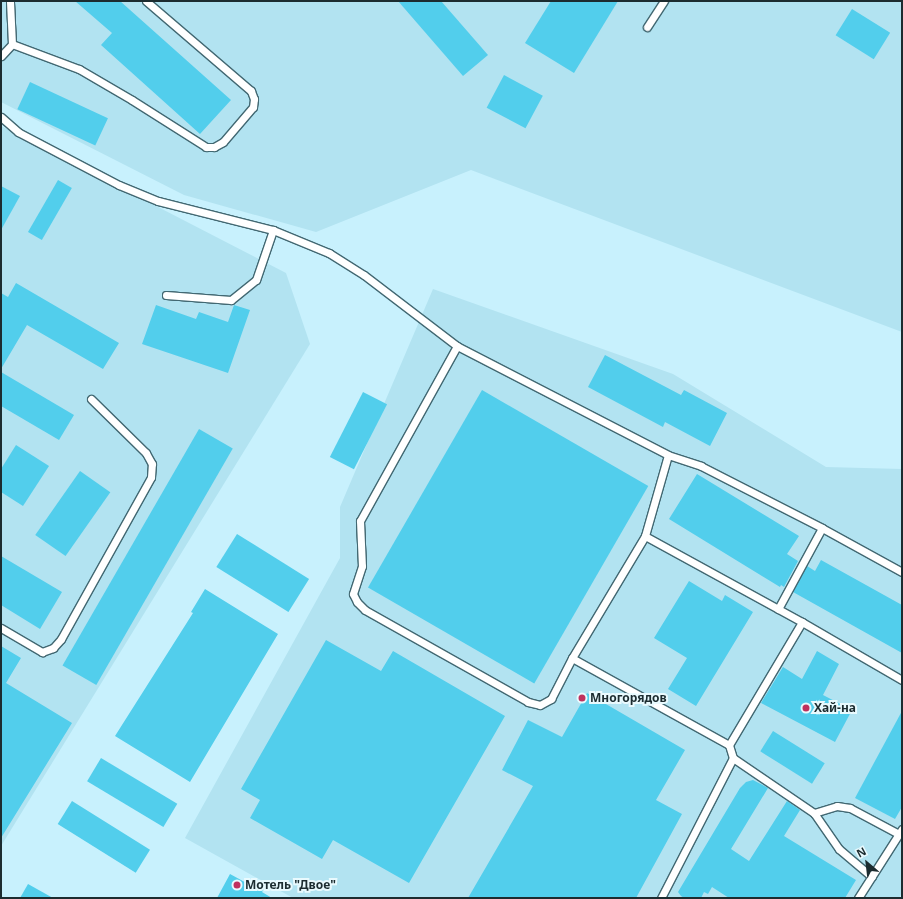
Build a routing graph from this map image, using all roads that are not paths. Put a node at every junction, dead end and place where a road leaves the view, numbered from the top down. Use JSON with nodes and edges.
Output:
{"nodes":[{"id":1,"x":10,"y":1,"type":"edge"},
{"id":2,"x":146,"y":1,"type":"edge"},
{"id":3,"x":664,"y":1,"type":"edge"},
{"id":4,"x":647,"y":27,"type":"dead end"},
{"id":5,"x":12,"y":44,"type":"junction"},
{"id":6,"x":1,"y":56,"type":"edge"},
{"id":7,"x":1,"y":117,"type":"edge"},
{"id":8,"x":273,"y":230,"type":"junction"},
{"id":9,"x":166,"y":295,"type":"dead end"},
{"id":10,"x":456,"y":346,"type":"junction"},
{"id":11,"x":91,"y":399,"type":"dead end"},
{"id":12,"x":668,"y":455,"type":"junction"},
{"id":13,"x":822,"y":528,"type":"junction"},
{"id":14,"x":645,"y":536,"type":"junction"},
{"id":15,"x":902,"y":572,"type":"edge"},
{"id":16,"x":778,"y":609,"type":"junction"},
{"id":17,"x":802,"y":622,"type":"junction"},
{"id":18,"x":1,"y":628,"type":"edge"},
{"id":19,"x":572,"y":658,"type":"junction"},
{"id":20,"x":902,"y":680,"type":"edge"},
{"id":21,"x":729,"y":745,"type":"junction"},
{"id":22,"x":733,"y":758,"type":"junction"},
{"id":23,"x":814,"y":813,"type":"junction"},
{"id":24,"x":900,"y":831,"type":"edge"},
{"id":25,"x":872,"y":878,"type":"junction"},
{"id":26,"x":661,"y":898,"type":"edge"},
{"id":27,"x":858,"y":898,"type":"edge"}],
"edges":[{"from":1,"to":5,"type":"lane"},
{"from":2,"to":5,"type":"lane"},
{"from":3,"to":4,"type":"lane"},
{"from":5,"to":6,"type":"lane"},
{"from":7,"to":8,"type":"lane"},
{"from":8,"to":9,"type":"lane"},
{"from":8,"to":10,"type":"lane"},
{"from":10,"to":12,"type":"lane"},
{"from":10,"to":19,"type":"lane"},
{"from":11,"to":18,"type":"lane"},
{"from":12,"to":13,"type":"lane"},
{"from":12,"to":14,"type":"lane"},
{"from":13,"to":15,"type":"lane"},
{"from":13,"to":16,"type":"lane"},
{"from":14,"to":16,"type":"lane"},
{"from":14,"to":19,"type":"lane"},
{"from":16,"to":17,"type":"lane"},
{"from":17,"to":20,"type":"lane"},
{"from":17,"to":21,"type":"lane"},
{"from":19,"to":21,"type":"lane"},
{"from":21,"to":22,"type":"lane"},
{"from":22,"to":23,"type":"lane"},
{"from":22,"to":26,"type":"lane"},
{"from":23,"to":24,"type":"lane"},
{"from":23,"to":25,"type":"lane"},
{"from":24,"to":25,"type":"lane"},
{"from":25,"to":27,"type":"lane"}]}
